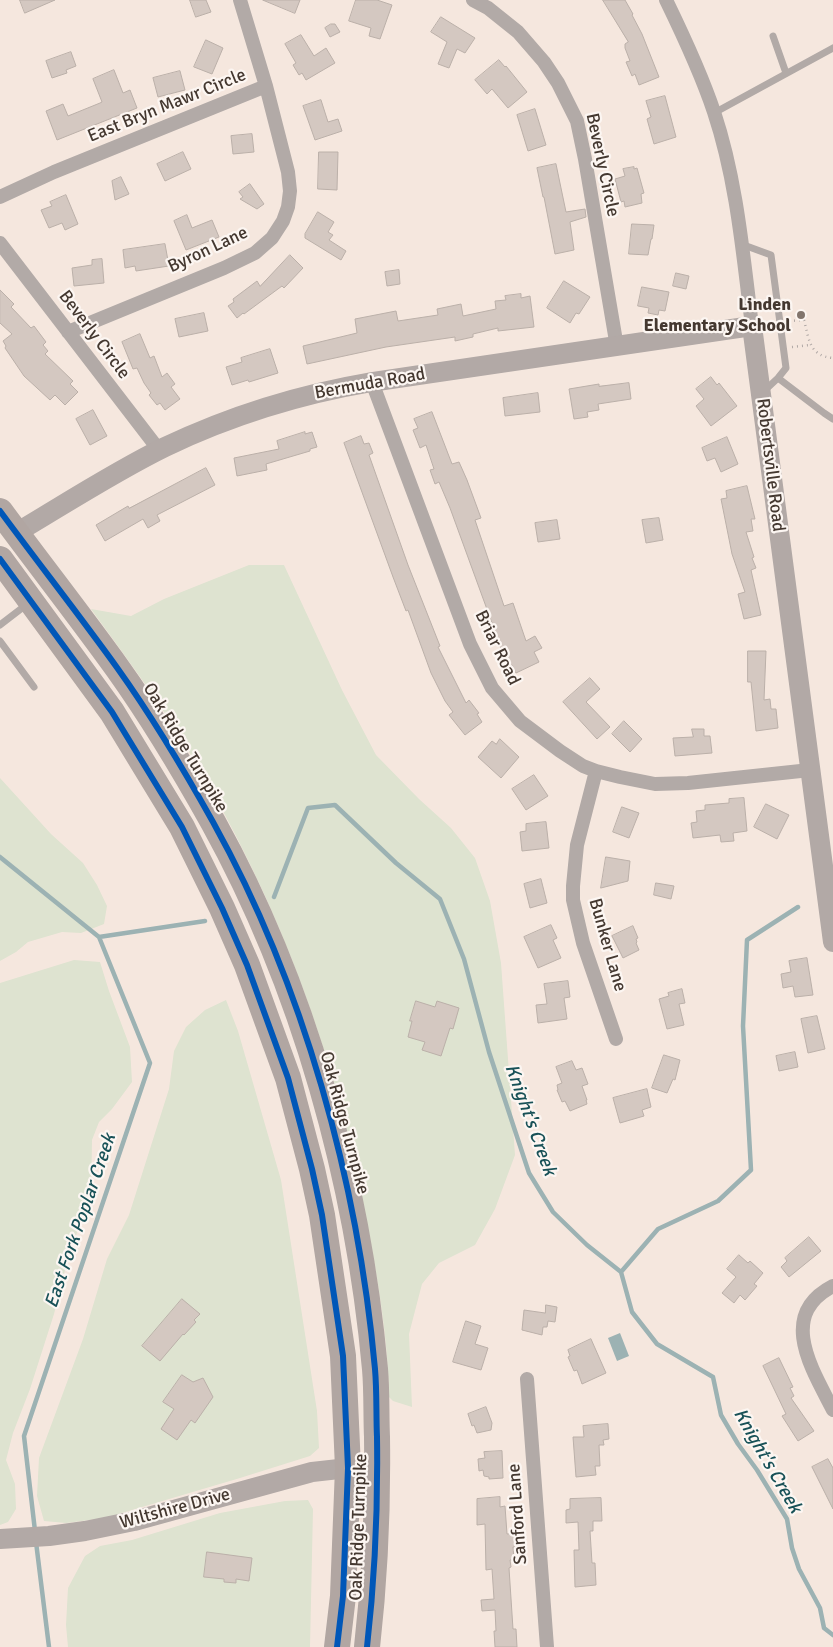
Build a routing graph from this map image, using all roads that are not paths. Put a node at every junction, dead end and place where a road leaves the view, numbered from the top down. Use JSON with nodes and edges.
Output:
{"nodes":[{"id":1,"x":240,"y":0,"type":"edge"},
{"id":2,"x":473,"y":0,"type":"edge"},
{"id":3,"x":666,"y":0,"type":"edge"},
{"id":4,"x":773,"y":36,"type":"dead end"},
{"id":5,"x":833,"y":48,"type":"edge"},
{"id":6,"x":786,"y":73,"type":"junction"},
{"id":7,"x":266,"y":86,"type":"junction"},
{"id":8,"x":714,"y":113,"type":"junction"},
{"id":9,"x":0,"y":197,"type":"edge"},
{"id":10,"x":0,"y":243,"type":"edge"},
{"id":11,"x":742,"y":244,"type":"junction"},
{"id":12,"x":752,"y":326,"type":"junction"},
{"id":13,"x":68,"y":332,"type":"junction"},
{"id":14,"x":617,"y":346,"type":"junction"},
{"id":15,"x":778,"y":378,"type":"junction"},
{"id":16,"x":372,"y":382,"type":"junction"},
{"id":17,"x":761,"y":394,"type":"junction"},
{"id":18,"x":833,"y":419,"type":"edge"},
{"id":19,"x":158,"y":450,"type":"junction"},
{"id":20,"x":0,"y":511,"type":"edge"},
{"id":21,"x":8,"y":538,"type":"edge"},
{"id":22,"x":0,"y":559,"type":"edge"},
{"id":23,"x":30,"y":602,"type":"junction"},
{"id":24,"x":0,"y":625,"type":"edge"},
{"id":25,"x":0,"y":641,"type":"edge"},
{"id":26,"x":34,"y":687,"type":"dead end"},
{"id":27,"x":810,"y":770,"type":"junction"},
{"id":28,"x":596,"y":771,"type":"junction"},
{"id":29,"x":195,"y":820,"type":"junction"},
{"id":30,"x":833,"y":942,"type":"edge"},
{"id":31,"x":616,"y":1039,"type":"dead end"},
{"id":32,"x":342,"y":1163,"type":"junction"},
{"id":33,"x":312,"y":1169,"type":"junction"},
{"id":34,"x":833,"y":1286,"type":"edge"},
{"id":35,"x":527,"y":1379,"type":"dead end"},
{"id":36,"x":833,"y":1410,"type":"edge"},
{"id":37,"x":377,"y":1467,"type":"junction"},
{"id":38,"x":348,"y":1468,"type":"junction"},
{"id":39,"x":8,"y":1539,"type":"edge"},
{"id":40,"x":337,"y":1647,"type":"edge"},
{"id":41,"x":367,"y":1647,"type":"edge"},
{"id":42,"x":547,"y":1647,"type":"edge"}],
"edges":[{"from":1,"to":7,"type":"street","name":"East Bryn Mawr Circle"},
{"from":2,"to":14,"type":"street","name":"Beverly Circle"},
{"from":3,"to":8,"type":"street","name":"Robertsville Road"},
{"from":4,"to":6,"type":"lane"},
{"from":5,"to":6,"type":"lane"},
{"from":6,"to":8,"type":"lane"},
{"from":7,"to":9,"type":"street","name":"East Bryn Mawr Circle"},
{"from":7,"to":13,"type":"street","name":"Byron Lane"},
{"from":8,"to":11,"type":"street","name":"Robertsville Road"},
{"from":10,"to":13,"type":"street","name":"Beverly Circle"},
{"from":11,"to":12,"type":"street","name":"Robertsville Road"},
{"from":11,"to":15,"type":"lane"},
{"from":12,"to":14,"type":"street","name":"Bermuda Road"},
{"from":12,"to":17,"type":"street","name":"Robertsville Road"},
{"from":13,"to":19,"type":"street","name":"Beverly Circle"},
{"from":14,"to":16,"type":"street","name":"Bermuda Road"},
{"from":15,"to":17,"type":"lane"},
{"from":15,"to":18,"type":"lane"},
{"from":16,"to":19,"type":"street","name":"Bermuda Road"},
{"from":16,"to":28,"type":"street","name":"Briar Road"},
{"from":17,"to":27,"type":"street","name":"Robertsville Road"},
{"from":19,"to":21,"type":"street","name":"Bermuda Road"},
{"from":20,"to":21,"type":"highway","name":"Oak Ridge Turnpike"},
{"from":21,"to":29,"type":"highway","name":"Oak Ridge Turnpike"},
{"from":22,"to":23,"type":"highway","name":"Oak Ridge Turnpike"},
{"from":23,"to":24,"type":"lane"},
{"from":23,"to":29,"type":"highway","name":"Oak Ridge Turnpike"},
{"from":25,"to":26,"type":"lane"},
{"from":27,"to":28,"type":"street","name":"Briar Road"},
{"from":27,"to":30,"type":"street","name":"Robertsville Road"},
{"from":28,"to":31,"type":"street","name":"Bunker Lane"},
{"from":29,"to":32,"type":"highway","name":"Oak Ridge Turnpike"},
{"from":29,"to":33,"type":"highway","name":"Oak Ridge Turnpike"},
{"from":32,"to":33,"type":"highway"},
{"from":32,"to":37,"type":"highway","name":"Oak Ridge Turnpike"},
{"from":33,"to":38,"type":"highway","name":"Oak Ridge Turnpike"},
{"from":34,"to":36,"type":"street"},
{"from":35,"to":42,"type":"street","name":"Sanford Lane"},
{"from":37,"to":38,"type":"highway"},
{"from":37,"to":41,"type":"highway","name":"Oak Ridge Turnpike"},
{"from":38,"to":39,"type":"street","name":"Wiltshire Drive"},
{"from":38,"to":40,"type":"highway","name":"Oak Ridge Turnpike"}]}
